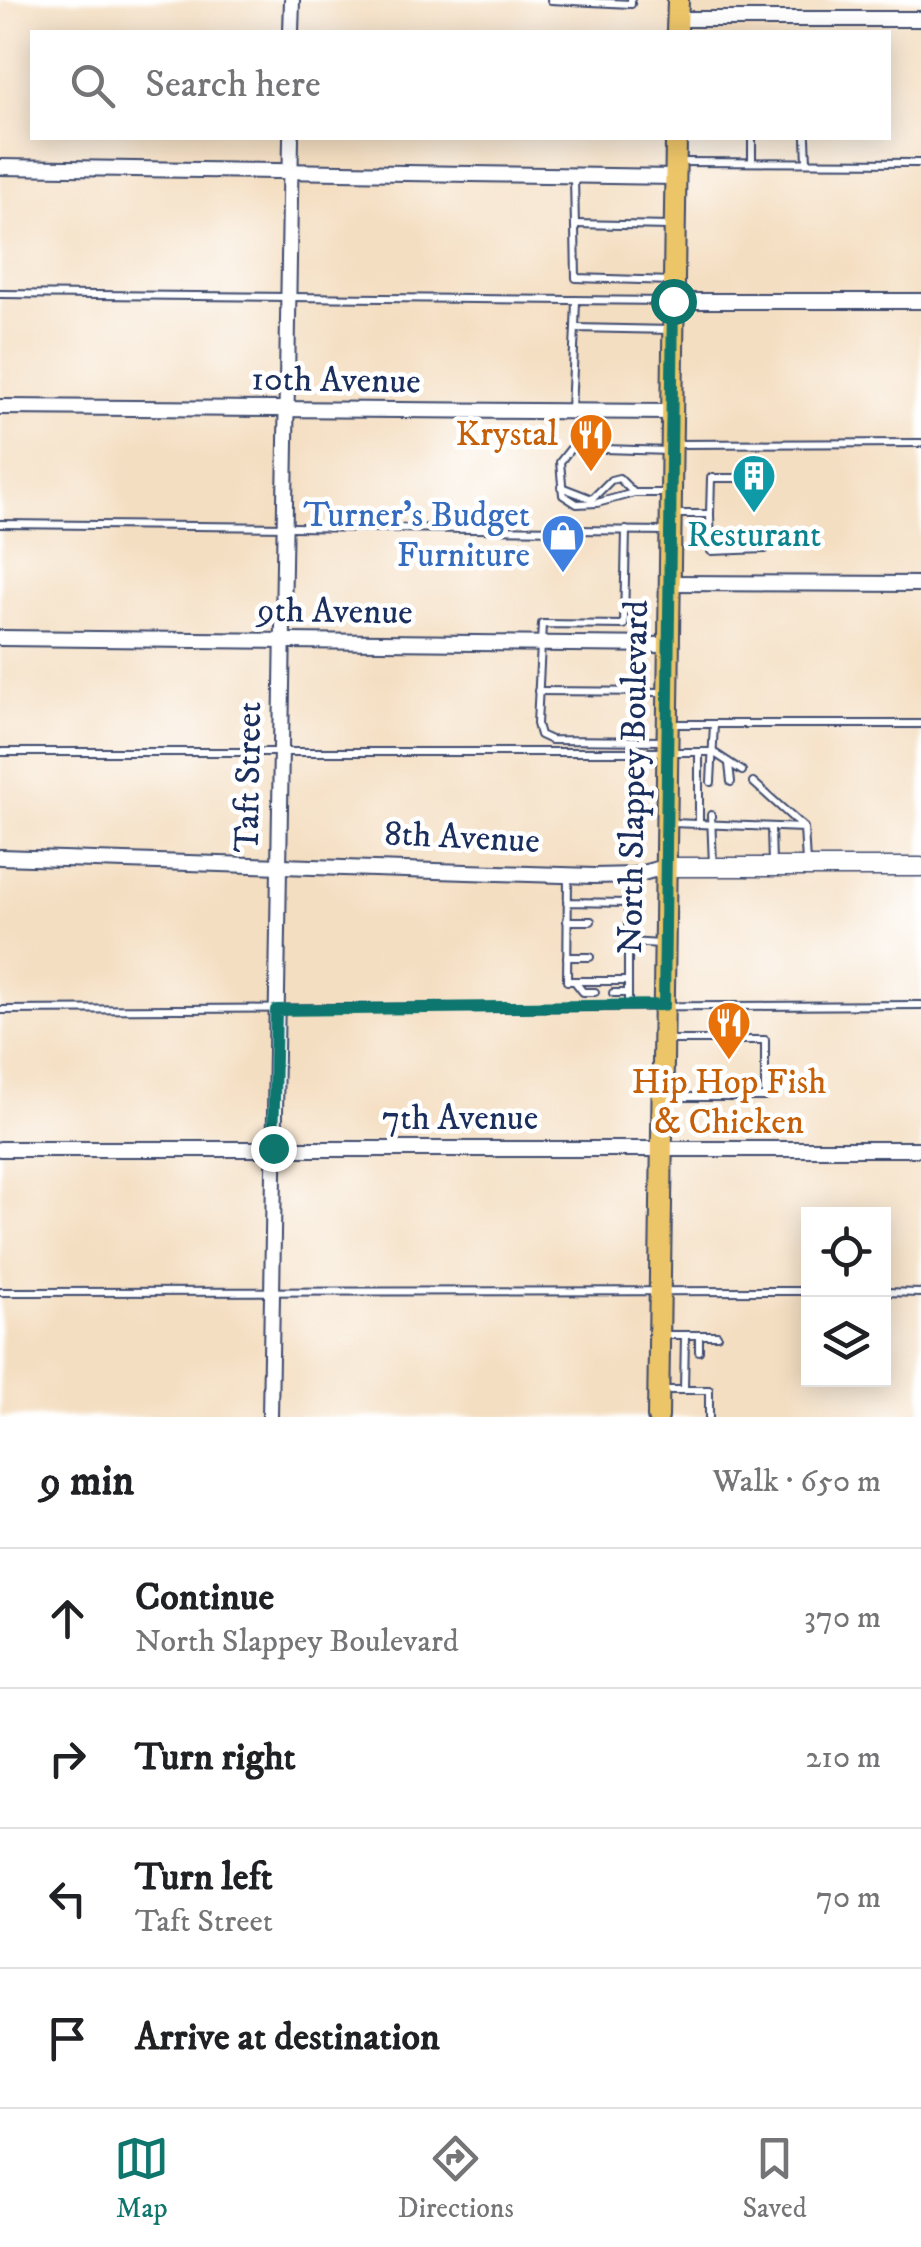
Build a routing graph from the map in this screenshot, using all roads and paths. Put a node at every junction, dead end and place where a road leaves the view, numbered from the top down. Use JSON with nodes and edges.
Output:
{"nodes":[{"id":1,"x":292,"y":0,"type":"edge"},
{"id":2,"x":551,"y":0,"type":"edge"},
{"id":3,"x":631,"y":0,"type":"edge"},
{"id":4,"x":677,"y":17,"type":"edge"},
{"id":5,"x":921,"y":18,"type":"edge"},
{"id":6,"x":751,"y":26,"type":"edge"},
{"id":7,"x":291,"y":30,"type":"edge"},
{"id":8,"x":291,"y":140,"type":"edge"},
{"id":9,"x":676,"y":140,"type":"edge"},
{"id":10,"x":752,"y":140,"type":"edge"},
{"id":11,"x":806,"y":140,"type":"edge"},
{"id":12,"x":752,"y":162,"type":"junction"},
{"id":13,"x":807,"y":162,"type":"junction"},
{"id":14,"x":921,"y":163,"type":"edge"},
{"id":15,"x":0,"y":168,"type":"edge"},
{"id":16,"x":675,"y":170,"type":"junction"},
{"id":17,"x":289,"y":173,"type":"junction"},
{"id":18,"x":574,"y":176,"type":"junction"},
{"id":19,"x":575,"y":224,"type":"junction"},
{"id":20,"x":674,"y":226,"type":"junction"},
{"id":21,"x":673,"y":291,"type":"junction"},
{"id":22,"x":0,"y":294,"type":"edge"},
{"id":23,"x":287,"y":298,"type":"junction"},
{"id":24,"x":576,"y":300,"type":"junction"},
{"id":25,"x":921,"y":301,"type":"edge"},
{"id":26,"x":575,"y":328,"type":"junction"},
{"id":27,"x":673,"y":330,"type":"junction"},
{"id":28,"x":0,"y":407,"type":"edge"},
{"id":29,"x":284,"y":411,"type":"junction"},
{"id":30,"x":672,"y":412,"type":"junction"},
{"id":31,"x":571,"y":414,"type":"junction"},
{"id":32,"x":590,"y":414,"type":"junction"},
{"id":33,"x":921,"y":444,"type":"edge"},
{"id":34,"x":671,"y":447,"type":"junction"},
{"id":35,"x":590,"y":448,"type":"junction"},
{"id":36,"x":760,"y":478,"type":"dead end"},
{"id":37,"x":560,"y":486,"type":"junction"},
{"id":38,"x":634,"y":493,"type":"junction"},
{"id":39,"x":670,"y":513,"type":"junction"},
{"id":40,"x":710,"y":514,"type":"junction"},
{"id":41,"x":0,"y":524,"type":"edge"},
{"id":42,"x":283,"y":526,"type":"junction"},
{"id":43,"x":626,"y":530,"type":"junction"},
{"id":44,"x":765,"y":549,"type":"dead end"},
{"id":45,"x":669,"y":583,"type":"junction"},
{"id":46,"x":921,"y":584,"type":"edge"},
{"id":47,"x":0,"y":638,"type":"edge"},
{"id":48,"x":282,"y":642,"type":"junction"},
{"id":49,"x":540,"y":644,"type":"junction"},
{"id":50,"x":668,"y":646,"type":"junction"},
{"id":51,"x":538,"y":691,"type":"junction"},
{"id":52,"x":668,"y":692,"type":"junction"},
{"id":53,"x":714,"y":724,"type":"junction"},
{"id":54,"x":921,"y":724,"type":"edge"},
{"id":55,"x":667,"y":740,"type":"junction"},
{"id":56,"x":0,"y":752,"type":"edge"},
{"id":57,"x":712,"y":752,"type":"junction"},
{"id":58,"x":280,"y":753,"type":"junction"},
{"id":59,"x":699,"y":753,"type":"junction"},
{"id":60,"x":729,"y":763,"type":"junction"},
{"id":61,"x":742,"y":771,"type":"dead end"},
{"id":62,"x":711,"y":782,"type":"dead end"},
{"id":63,"x":731,"y":782,"type":"dead end"},
{"id":64,"x":753,"y":782,"type":"dead end"},
{"id":65,"x":711,"y":815,"type":"dead end"},
{"id":66,"x":732,"y":815,"type":"dead end"},
{"id":67,"x":666,"y":823,"type":"junction"},
{"id":68,"x":698,"y":824,"type":"junction"},
{"id":69,"x":712,"y":824,"type":"junction"},
{"id":70,"x":733,"y":825,"type":"junction"},
{"id":71,"x":771,"y":827,"type":"junction"},
{"id":72,"x":804,"y":828,"type":"junction"},
{"id":73,"x":0,"y":856,"type":"edge"},
{"id":74,"x":277,"y":862,"type":"junction"},
{"id":75,"x":666,"y":866,"type":"junction"},
{"id":76,"x":713,"y":866,"type":"junction"},
{"id":77,"x":772,"y":866,"type":"junction"},
{"id":78,"x":806,"y":866,"type":"junction"},
{"id":79,"x":921,"y":867,"type":"edge"},
{"id":80,"x":568,"y":875,"type":"junction"},
{"id":81,"x":567,"y":902,"type":"junction"},
{"id":82,"x":567,"y":921,"type":"junction"},
{"id":83,"x":591,"y":922,"type":"dead end"},
{"id":84,"x":616,"y":922,"type":"dead end"},
{"id":85,"x":628,"y":922,"type":"junction"},
{"id":86,"x":628,"y":942,"type":"junction"},
{"id":87,"x":664,"y":944,"type":"junction"},
{"id":88,"x":567,"y":957,"type":"junction"},
{"id":89,"x":590,"y":957,"type":"dead end"},
{"id":90,"x":615,"y":958,"type":"dead end"},
{"id":91,"x":628,"y":958,"type":"junction"},
{"id":92,"x":628,"y":981,"type":"junction"},
{"id":93,"x":575,"y":982,"type":"junction"},
{"id":94,"x":596,"y":992,"type":"dead end"},
{"id":95,"x":613,"y":993,"type":"dead end"},
{"id":96,"x":628,"y":993,"type":"junction"},
{"id":97,"x":664,"y":1005,"type":"junction"},
{"id":98,"x":921,"y":1005,"type":"edge"},
{"id":99,"x":628,"y":1006,"type":"junction"},
{"id":100,"x":0,"y":1010,"type":"edge"},
{"id":101,"x":276,"y":1010,"type":"junction"},
{"id":102,"x":663,"y":1040,"type":"junction"},
{"id":103,"x":662,"y":1097,"type":"junction"},
{"id":104,"x":273,"y":1148,"type":"junction"},
{"id":105,"x":662,"y":1148,"type":"junction"},
{"id":106,"x":0,"y":1149,"type":"edge"},
{"id":107,"x":921,"y":1149,"type":"edge"},
{"id":108,"x":660,"y":1289,"type":"junction"},
{"id":109,"x":272,"y":1291,"type":"junction"},
{"id":110,"x":801,"y":1291,"type":"edge"},
{"id":111,"x":0,"y":1292,"type":"edge"},
{"id":112,"x":891,"y":1292,"type":"edge"},
{"id":113,"x":921,"y":1293,"type":"edge"},
{"id":114,"x":659,"y":1335,"type":"junction"},
{"id":115,"x":685,"y":1335,"type":"junction"},
{"id":116,"x":699,"y":1335,"type":"junction"},
{"id":117,"x":716,"y":1336,"type":"dead end"},
{"id":118,"x":698,"y":1351,"type":"dead end"},
{"id":119,"x":698,"y":1378,"type":"dead end"},
{"id":120,"x":658,"y":1389,"type":"junction"},
{"id":121,"x":684,"y":1390,"type":"junction"},
{"id":122,"x":698,"y":1390,"type":"junction"},
{"id":123,"x":270,"y":1417,"type":"edge"},
{"id":124,"x":658,"y":1417,"type":"edge"},
{"id":125,"x":709,"y":1417,"type":"edge"}],
"edges":[{"from":1,"to":7,"type":"street"},
{"from":2,"to":3,"type":"lane"},
{"from":4,"to":6,"type":"street"},
{"from":5,"to":6,"type":"street"},
{"from":8,"to":17,"type":"street","name":"Taft Street"},
{"from":9,"to":16,"type":"main road","name":"North Slappey Boulevard"},
{"from":10,"to":12,"type":"lane"},
{"from":11,"to":13,"type":"lane"},
{"from":12,"to":13,"type":"lane"},
{"from":12,"to":16,"type":"lane"},
{"from":13,"to":14,"type":"lane"},
{"from":15,"to":17,"type":"street"},
{"from":16,"to":18,"type":"street"},
{"from":16,"to":20,"type":"main road","name":"North Slappey Boulevard"},
{"from":17,"to":18,"type":"street"},
{"from":17,"to":23,"type":"street","name":"Taft Street"},
{"from":18,"to":19,"type":"lane"},
{"from":19,"to":20,"type":"lane"},
{"from":19,"to":21,"type":"lane"},
{"from":20,"to":21,"type":"main road","name":"North Slappey Boulevard"},
{"from":21,"to":24,"type":"lane"},
{"from":21,"to":25,"type":"street"},
{"from":21,"to":27,"type":"main road","name":"North Slappey Boulevard"},
{"from":22,"to":23,"type":"lane"},
{"from":23,"to":24,"type":"lane"},
{"from":23,"to":29,"type":"street","name":"Taft Street"},
{"from":24,"to":26,"type":"lane"},
{"from":26,"to":27,"type":"lane"},
{"from":26,"to":31,"type":"lane"},
{"from":27,"to":30,"type":"main road","name":"North Slappey Boulevard"},
{"from":28,"to":29,"type":"street","name":"10th Avenue"},
{"from":29,"to":31,"type":"street","name":"10th Avenue"},
{"from":29,"to":42,"type":"street","name":"Taft Street"},
{"from":30,"to":32,"type":"street","name":"10th Avenue"},
{"from":30,"to":34,"type":"main road","name":"North Slappey Boulevard"},
{"from":31,"to":32,"type":"street","name":"10th Avenue"},
{"from":32,"to":35,"type":"lane"},
{"from":33,"to":34,"type":"lane"},
{"from":34,"to":35,"type":"lane"},
{"from":34,"to":39,"type":"main road","name":"North Slappey Boulevard"},
{"from":35,"to":37,"type":"lane"},
{"from":36,"to":40,"type":"lane"},
{"from":37,"to":38,"type":"lane"},
{"from":37,"to":38,"type":"lane"},
{"from":38,"to":39,"type":"lane"},
{"from":39,"to":40,"type":"lane"},
{"from":39,"to":43,"type":"lane"},
{"from":39,"to":45,"type":"main road","name":"North Slappey Boulevard"},
{"from":40,"to":44,"type":"lane"},
{"from":41,"to":42,"type":"lane"},
{"from":42,"to":43,"type":"lane"},
{"from":42,"to":48,"type":"street","name":"Taft Street"},
{"from":43,"to":49,"type":"lane"},
{"from":45,"to":46,"type":"street"},
{"from":45,"to":50,"type":"main road","name":"North Slappey Boulevard"},
{"from":47,"to":48,"type":"street","name":"9th Avenue"},
{"from":48,"to":49,"type":"street","name":"9th Avenue"},
{"from":48,"to":58,"type":"street","name":"Taft Street"},
{"from":49,"to":50,"type":"street","name":"9th Avenue"},
{"from":49,"to":51,"type":"lane"},
{"from":50,"to":52,"type":"main road","name":"North Slappey Boulevard"},
{"from":51,"to":52,"type":"lane"},
{"from":51,"to":55,"type":"lane"},
{"from":52,"to":55,"type":"main road","name":"North Slappey Boulevard"},
{"from":53,"to":54,"type":"lane"},
{"from":53,"to":55,"type":"lane"},
{"from":53,"to":57,"type":"lane"},
{"from":55,"to":58,"type":"lane"},
{"from":55,"to":59,"type":"lane"},
{"from":55,"to":67,"type":"main road","name":"North Slappey Boulevard"},
{"from":56,"to":58,"type":"lane"},
{"from":57,"to":59,"type":"lane"},
{"from":57,"to":60,"type":"lane"},
{"from":57,"to":62,"type":"lane"},
{"from":58,"to":74,"type":"street","name":"Taft Street"},
{"from":59,"to":68,"type":"lane"},
{"from":60,"to":61,"type":"lane"},
{"from":60,"to":63,"type":"lane"},
{"from":64,"to":72,"type":"lane"},
{"from":65,"to":69,"type":"lane"},
{"from":66,"to":70,"type":"lane"},
{"from":67,"to":68,"type":"lane"},
{"from":67,"to":75,"type":"main road","name":"North Slappey Boulevard"},
{"from":68,"to":69,"type":"lane"},
{"from":69,"to":70,"type":"lane"},
{"from":69,"to":76,"type":"lane"},
{"from":70,"to":71,"type":"lane"},
{"from":71,"to":72,"type":"lane"},
{"from":71,"to":77,"type":"lane"},
{"from":72,"to":78,"type":"lane"},
{"from":73,"to":74,"type":"street","name":"8th Avenue"},
{"from":74,"to":80,"type":"street","name":"8th Avenue"},
{"from":74,"to":101,"type":"street","name":"Taft Street"},
{"from":75,"to":76,"type":"street","name":"8th Avenue"},
{"from":75,"to":80,"type":"street","name":"8th Avenue"},
{"from":75,"to":87,"type":"main road","name":"North Slappey Boulevard"},
{"from":76,"to":77,"type":"street","name":"8th Avenue"},
{"from":77,"to":78,"type":"street","name":"8th Avenue"},
{"from":78,"to":79,"type":"street","name":"8th Avenue"},
{"from":80,"to":81,"type":"lane"},
{"from":81,"to":82,"type":"lane"},
{"from":81,"to":85,"type":"lane"},
{"from":82,"to":83,"type":"lane"},
{"from":82,"to":88,"type":"lane"},
{"from":84,"to":85,"type":"lane"},
{"from":85,"to":86,"type":"lane"},
{"from":86,"to":87,"type":"lane"},
{"from":86,"to":91,"type":"lane"},
{"from":87,"to":97,"type":"main road","name":"North Slappey Boulevard"},
{"from":88,"to":89,"type":"lane"},
{"from":88,"to":93,"type":"lane"},
{"from":90,"to":91,"type":"lane"},
{"from":91,"to":92,"type":"lane"},
{"from":92,"to":93,"type":"lane"},
{"from":92,"to":96,"type":"lane"},
{"from":93,"to":94,"type":"lane"},
{"from":95,"to":96,"type":"lane"},
{"from":96,"to":99,"type":"lane"},
{"from":97,"to":98,"type":"lane"},
{"from":97,"to":99,"type":"lane"},
{"from":97,"to":102,"type":"main road","name":"North Slappey Boulevard"},
{"from":99,"to":101,"type":"lane"},
{"from":100,"to":101,"type":"lane"},
{"from":101,"to":104,"type":"street","name":"Taft Street"},
{"from":102,"to":103,"type":"main road","name":"North Slappey Boulevard"},
{"from":102,"to":103,"type":"lane"},
{"from":103,"to":105,"type":"main road","name":"North Slappey Boulevard"},
{"from":104,"to":105,"type":"street","name":"7th Avenue"},
{"from":104,"to":106,"type":"street","name":"7th Avenue"},
{"from":104,"to":109,"type":"street","name":"Taft Street"},
{"from":105,"to":107,"type":"street","name":"7th Avenue"},
{"from":105,"to":108,"type":"main road","name":"North Slappey Boulevard"},
{"from":108,"to":109,"type":"lane"},
{"from":108,"to":110,"type":"lane"},
{"from":108,"to":114,"type":"main road","name":"North Slappey Boulevard"},
{"from":109,"to":111,"type":"lane"},
{"from":109,"to":123,"type":"street","name":"Taft Street"},
{"from":112,"to":113,"type":"lane"},
{"from":114,"to":115,"type":"lane"},
{"from":114,"to":120,"type":"main road","name":"North Slappey Boulevard"},
{"from":115,"to":116,"type":"lane"},
{"from":115,"to":121,"type":"lane"},
{"from":116,"to":117,"type":"lane"},
{"from":116,"to":118,"type":"lane"},
{"from":119,"to":122,"type":"lane"},
{"from":120,"to":121,"type":"lane"},
{"from":120,"to":124,"type":"main road","name":"North Slappey Boulevard"},
{"from":121,"to":122,"type":"lane"},
{"from":122,"to":125,"type":"lane"}]}
